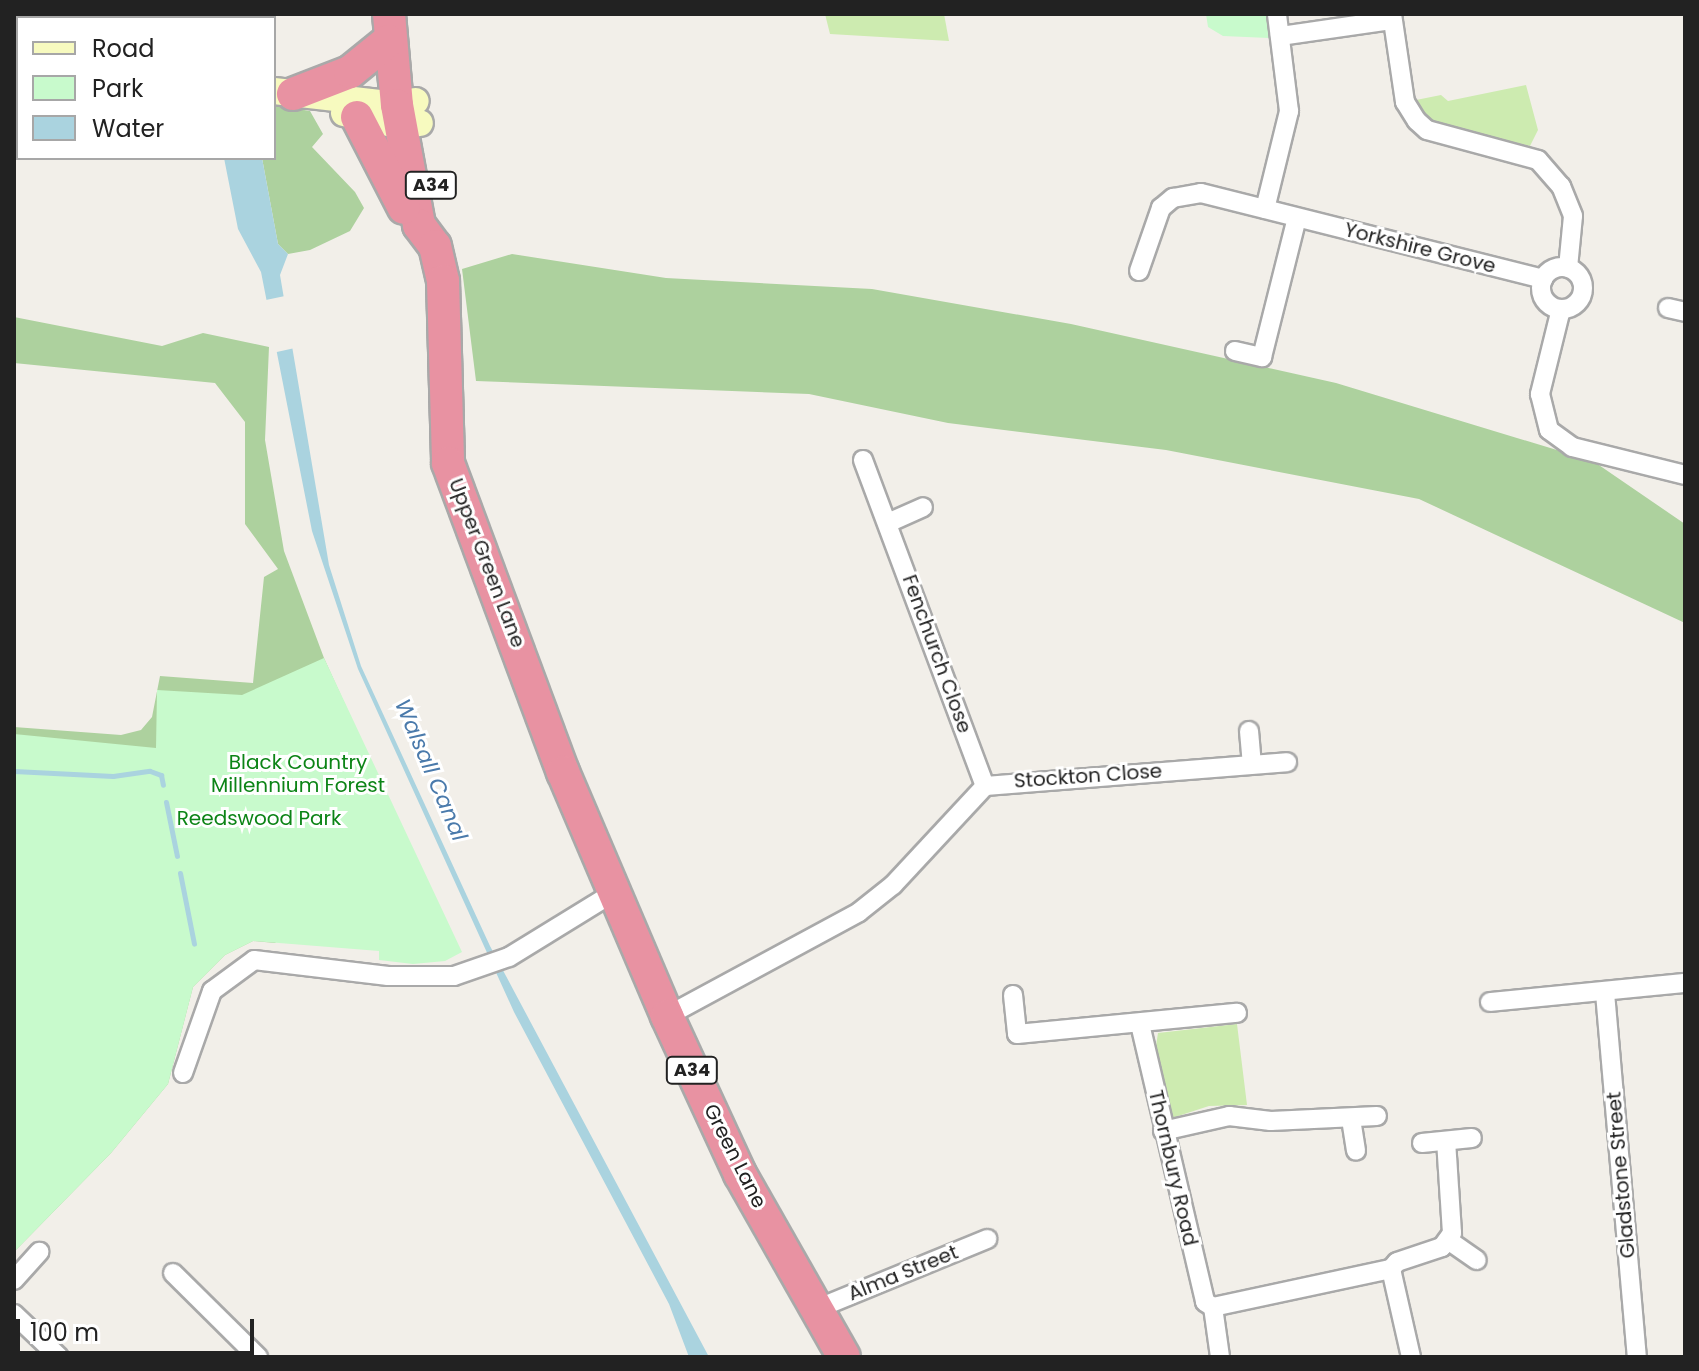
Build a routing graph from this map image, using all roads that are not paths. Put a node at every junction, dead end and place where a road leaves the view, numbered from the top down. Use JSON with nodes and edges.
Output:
{"nodes":[{"id":1,"x":1277,"y":14,"type":"edge"},
{"id":2,"x":1391,"y":17,"type":"edge"},
{"id":3,"x":390,"y":27,"type":"edge"},
{"id":4,"x":1280,"y":36,"type":"junction"},
{"id":5,"x":293,"y":94,"type":"edge"},
{"id":6,"x":408,"y":114,"type":"junction"},
{"id":7,"x":357,"y":117,"type":"junction"},
{"id":8,"x":1265,"y":209,"type":"junction"},
{"id":9,"x":1297,"y":218,"type":"junction"},
{"id":10,"x":427,"y":235,"type":"junction"},
{"id":11,"x":1568,"y":268,"type":"junction"},
{"id":12,"x":1139,"y":271,"type":"dead end"},
{"id":13,"x":1543,"y":279,"type":"junction"},
{"id":14,"x":1561,"y":309,"type":"junction"},
{"id":15,"x":1235,"y":351,"type":"dead end"},
{"id":16,"x":863,"y":460,"type":"dead end"},
{"id":17,"x":1685,"y":475,"type":"edge"},
{"id":18,"x":923,"y":507,"type":"dead end"},
{"id":19,"x":890,"y":522,"type":"junction"},
{"id":20,"x":1249,"y":731,"type":"dead end"},
{"id":21,"x":1287,"y":762,"type":"dead end"},
{"id":22,"x":1252,"y":764,"type":"junction"},
{"id":23,"x":563,"y":772,"type":"joint"},
{"id":24,"x":985,"y":786,"type":"junction"},
{"id":25,"x":613,"y":893,"type":"junction"},
{"id":26,"x":1685,"y":983,"type":"edge"},
{"id":27,"x":1605,"y":993,"type":"junction"},
{"id":28,"x":1013,"y":995,"type":"dead end"},
{"id":29,"x":1490,"y":1002,"type":"dead end"},
{"id":30,"x":1237,"y":1013,"type":"dead end"},
{"id":31,"x":667,"y":1016,"type":"junction"},
{"id":32,"x":1140,"y":1024,"type":"junction"},
{"id":33,"x":183,"y":1073,"type":"dead end"},
{"id":34,"x":1377,"y":1116,"type":"dead end"},
{"id":35,"x":1351,"y":1119,"type":"junction"},
{"id":36,"x":1163,"y":1131,"type":"junction"},
{"id":37,"x":1472,"y":1138,"type":"dead end"},
{"id":38,"x":1446,"y":1141,"type":"junction"},
{"id":39,"x":1422,"y":1143,"type":"dead end"},
{"id":40,"x":1356,"y":1151,"type":"dead end"},
{"id":41,"x":987,"y":1239,"type":"dead end"},
{"id":42,"x":1448,"y":1240,"type":"junction"},
{"id":43,"x":39,"y":1252,"type":"dead end"},
{"id":44,"x":1477,"y":1260,"type":"dead end"},
{"id":45,"x":1391,"y":1269,"type":"junction"},
{"id":46,"x":173,"y":1273,"type":"dead end"},
{"id":47,"x":14,"y":1280,"type":"edge"},
{"id":48,"x":1213,"y":1307,"type":"junction"},
{"id":49,"x":819,"y":1308,"type":"junction"},
{"id":50,"x":14,"y":1314,"type":"edge"},
{"id":51,"x":59,"y":1357,"type":"edge"},
{"id":52,"x":258,"y":1357,"type":"edge"},
{"id":53,"x":844,"y":1357,"type":"edge"},
{"id":54,"x":1220,"y":1357,"type":"edge"},
{"id":55,"x":1411,"y":1357,"type":"edge"},
{"id":56,"x":1637,"y":1357,"type":"edge"}],
"edges":[{"from":1,"to":4,"type":"street"},
{"from":2,"to":4,"type":"street"},
{"from":2,"to":11,"type":"street"},
{"from":3,"to":5,"type":"highway"},
{"from":3,"to":6,"type":"highway","number":"A34"},
{"from":4,"to":8,"type":"street"},
{"from":5,"to":6,"type":"street"},
{"from":5,"to":7,"type":"street"},
{"from":6,"to":7,"type":"street"},
{"from":6,"to":10,"type":"highway","number":"A34"},
{"from":7,"to":10,"type":"highway"},
{"from":8,"to":9,"type":"street","name":"Yorkshire Grove"},
{"from":8,"to":12,"type":"street","name":"Yorkshire Grove"},
{"from":9,"to":13,"type":"street","name":"Yorkshire Grove"},
{"from":9,"to":15,"type":"street"},
{"from":10,"to":23,"type":"highway","name":"Upper Green Lane","number":"A34"},
{"from":11,"to":13,"type":"street"},
{"from":11,"to":14,"type":"street"},
{"from":13,"to":14,"type":"street"},
{"from":14,"to":17,"type":"street"},
{"from":16,"to":19,"type":"street","name":"Fenchurch Close"},
{"from":18,"to":19,"type":"street"},
{"from":19,"to":24,"type":"street","name":"Fenchurch Close"},
{"from":20,"to":22,"type":"street"},
{"from":21,"to":22,"type":"street","name":"Stockton Close"},
{"from":22,"to":24,"type":"street","name":"Stockton Close"},
{"from":23,"to":25,"type":"highway","name":"Green Lane","number":"A34"},
{"from":24,"to":31,"type":"street","name":"Stockton Close"},
{"from":25,"to":31,"type":"highway","name":"Green Lane","number":"A34"},
{"from":25,"to":33,"type":"street"},
{"from":26,"to":27,"type":"street"},
{"from":27,"to":29,"type":"street"},
{"from":27,"to":56,"type":"street","name":"Gladstone Street"},
{"from":28,"to":32,"type":"street"},
{"from":30,"to":32,"type":"street"},
{"from":31,"to":49,"type":"highway","name":"Green Lane","number":"A34"},
{"from":32,"to":36,"type":"street","name":"Thornbury Road"},
{"from":34,"to":35,"type":"street"},
{"from":35,"to":36,"type":"street"},
{"from":35,"to":40,"type":"street"},
{"from":36,"to":48,"type":"street","name":"Thornbury Road"},
{"from":37,"to":38,"type":"street"},
{"from":38,"to":39,"type":"street"},
{"from":38,"to":42,"type":"street"},
{"from":41,"to":49,"type":"street","name":"Alma Street"},
{"from":42,"to":44,"type":"street"},
{"from":42,"to":45,"type":"street"},
{"from":43,"to":47,"type":"street"},
{"from":45,"to":48,"type":"street"},
{"from":45,"to":55,"type":"street"},
{"from":46,"to":52,"type":"street"},
{"from":48,"to":54,"type":"street","name":"Thornbury Road"},
{"from":49,"to":53,"type":"highway","name":"Green Lane","number":"A34"},
{"from":50,"to":51,"type":"street"}]}
